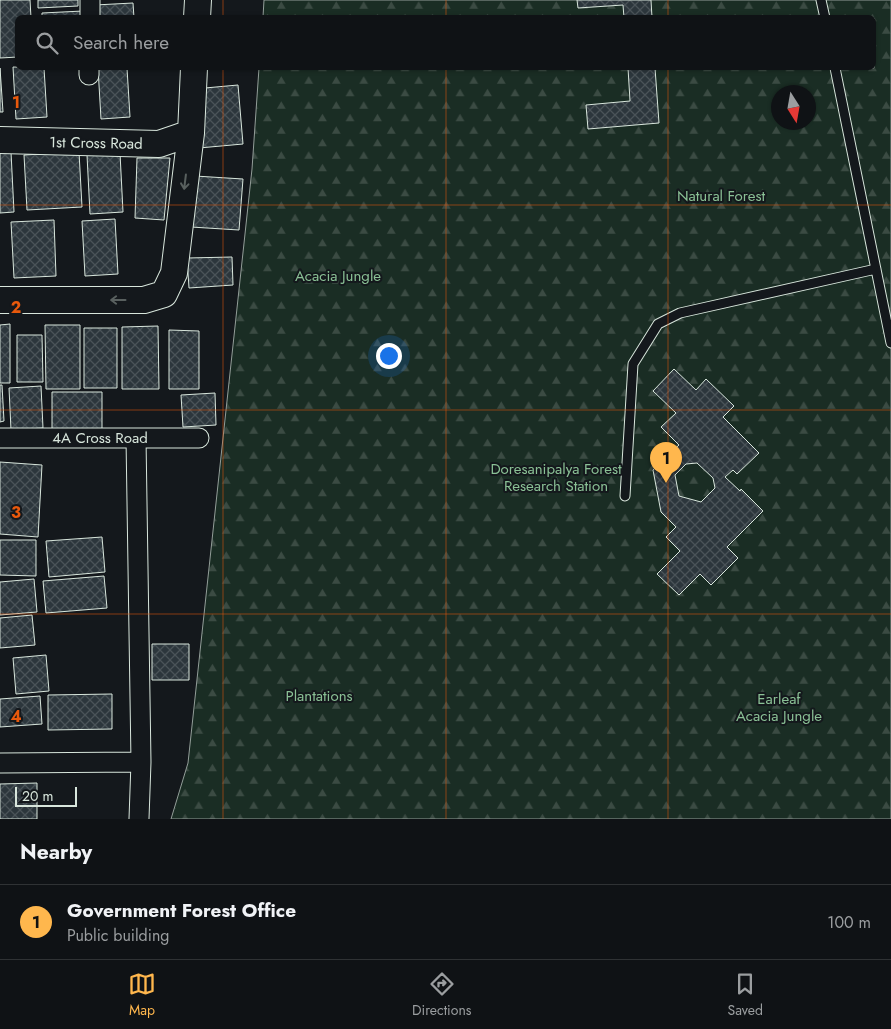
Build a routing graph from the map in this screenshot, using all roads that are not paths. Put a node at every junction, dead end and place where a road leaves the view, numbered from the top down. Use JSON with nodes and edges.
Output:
{"nodes":[{"id":1,"x":90,"y":0,"type":"edge"},
{"id":2,"x":198,"y":0,"type":"edge"},
{"id":3,"x":821,"y":0,"type":"edge"},
{"id":4,"x":90,"y":15,"type":"edge"},
{"id":5,"x":197,"y":15,"type":"edge"},
{"id":6,"x":824,"y":15,"type":"edge"},
{"id":7,"x":194,"y":70,"type":"edge"},
{"id":8,"x":835,"y":70,"type":"edge"},
{"id":9,"x":191,"y":133,"type":"junction"},
{"id":10,"x":0,"y":140,"type":"edge"},
{"id":11,"x":876,"y":269,"type":"junction"},
{"id":12,"x":0,"y":300,"type":"edge"},
{"id":13,"x":891,"y":342,"type":"edge"},
{"id":14,"x":0,"y":438,"type":"edge"},
{"id":15,"x":136,"y":438,"type":"junction"},
{"id":16,"x":199,"y":438,"type":"dead end"},
{"id":17,"x":625,"y":496,"type":"dead end"},
{"id":18,"x":141,"y":762,"type":"junction"},
{"id":19,"x":0,"y":763,"type":"edge"},
{"id":20,"x":140,"y":819,"type":"edge"}],
"edges":[{"from":1,"to":4,"type":"street"},
{"from":2,"to":5,"type":"street"},
{"from":3,"to":6,"type":"lane"},
{"from":7,"to":9,"type":"street"},
{"from":8,"to":11,"type":"lane"},
{"from":9,"to":10,"type":"street","name":"1st Cross Road"},
{"from":9,"to":12,"type":"street","one_way":true},
{"from":11,"to":13,"type":"lane"},
{"from":11,"to":17,"type":"lane"},
{"from":14,"to":15,"type":"street","name":"4A Cross Road"},
{"from":15,"to":16,"type":"street","name":"4A Cross Road"},
{"from":15,"to":18,"type":"street"},
{"from":18,"to":19,"type":"street"},
{"from":18,"to":20,"type":"street"}]}
